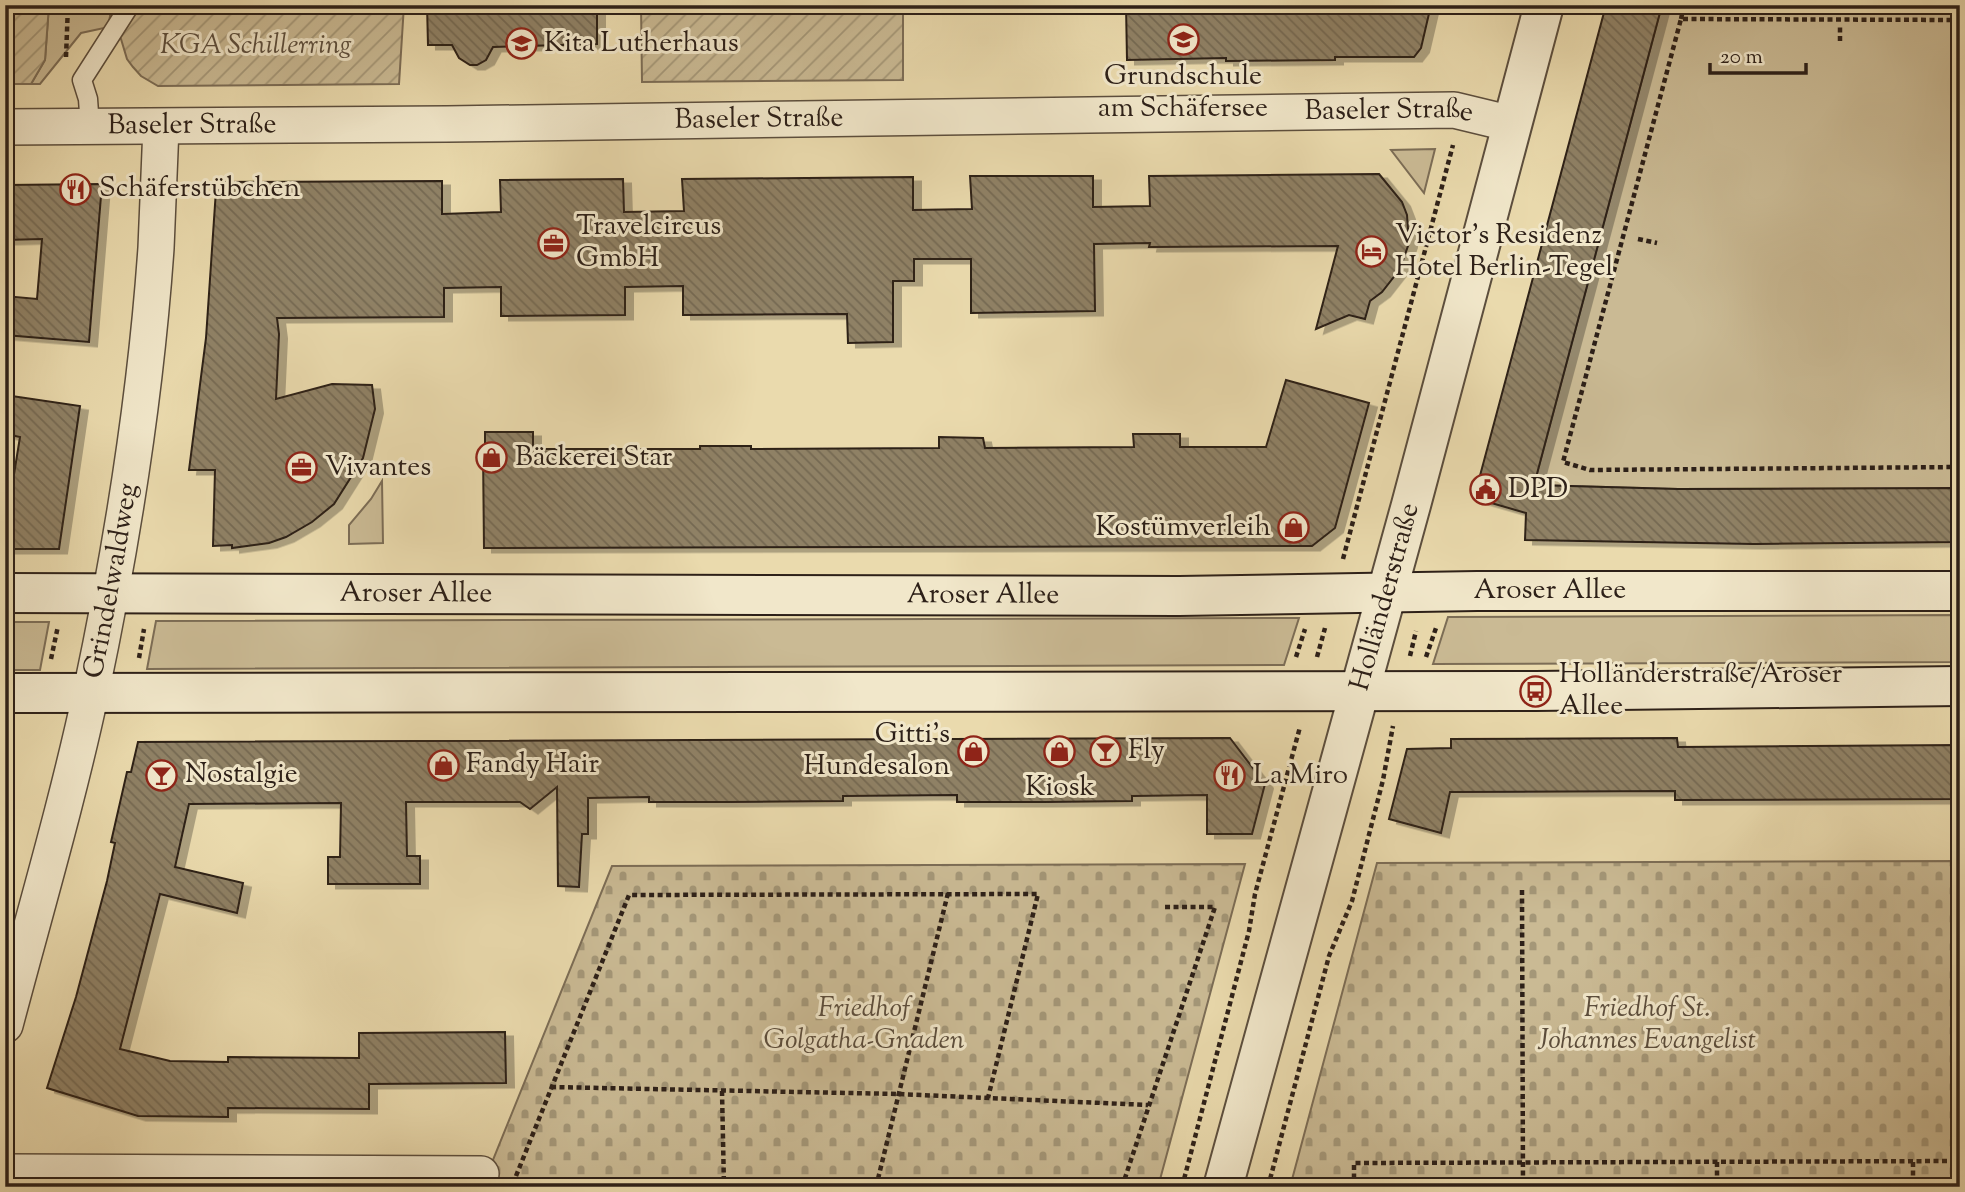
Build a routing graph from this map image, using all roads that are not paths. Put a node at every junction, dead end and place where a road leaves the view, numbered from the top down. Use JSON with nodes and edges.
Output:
{"nodes":[{"id":1,"x":130,"y":5,"type":"edge"},
{"id":2,"x":1544,"y":5,"type":"edge"},
{"id":3,"x":1512,"y":124,"type":"junction"},
{"id":4,"x":5,"y":127,"type":"edge"},
{"id":5,"x":90,"y":127,"type":"junction"},
{"id":6,"x":161,"y":127,"type":"junction"},
{"id":7,"x":1960,"y":591,"type":"edge"},
{"id":8,"x":110,"y":592,"type":"junction"},
{"id":9,"x":1387,"y":592,"type":"junction"},
{"id":10,"x":5,"y":593,"type":"edge"},
{"id":11,"x":1960,"y":686,"type":"edge"},
{"id":12,"x":1360,"y":691,"type":"junction"},
{"id":13,"x":5,"y":693,"type":"edge"},
{"id":14,"x":90,"y":694,"type":"junction"},
{"id":15,"x":5,"y":1025,"type":"edge"},
{"id":16,"x":5,"y":1172,"type":"edge"},
{"id":17,"x":496,"y":1180,"type":"edge"},
{"id":18,"x":1223,"y":1187,"type":"edge"}],
"edges":[{"from":1,"to":5,"type":"lane"},
{"from":2,"to":3,"type":"main road","name":"Holländerstraße"},
{"from":3,"to":6,"type":"street","name":"Baseler Straße"},
{"from":3,"to":9,"type":"main road","name":"Holländerstraße"},
{"from":4,"to":5,"type":"street","name":"Baseler Straße"},
{"from":5,"to":6,"type":"street","name":"Baseler Straße"},
{"from":6,"to":8,"type":"street","name":"Grindelwaldweg"},
{"from":7,"to":9,"type":"main road","name":"Aroser Allee"},
{"from":8,"to":9,"type":"main road","name":"Aroser Allee"},
{"from":8,"to":10,"type":"main road","name":"Aroser Allee"},
{"from":8,"to":14,"type":"street","name":"Grindelwaldweg"},
{"from":9,"to":12,"type":"main road","name":"Holländerstraße"},
{"from":11,"to":12,"type":"main road"},
{"from":12,"to":14,"type":"main road"},
{"from":12,"to":18,"type":"main road","name":"Holländerstraße"},
{"from":13,"to":14,"type":"main road"},
{"from":14,"to":15,"type":"street","name":"Grindelwaldweg"},
{"from":16,"to":17,"type":"street"}]}
